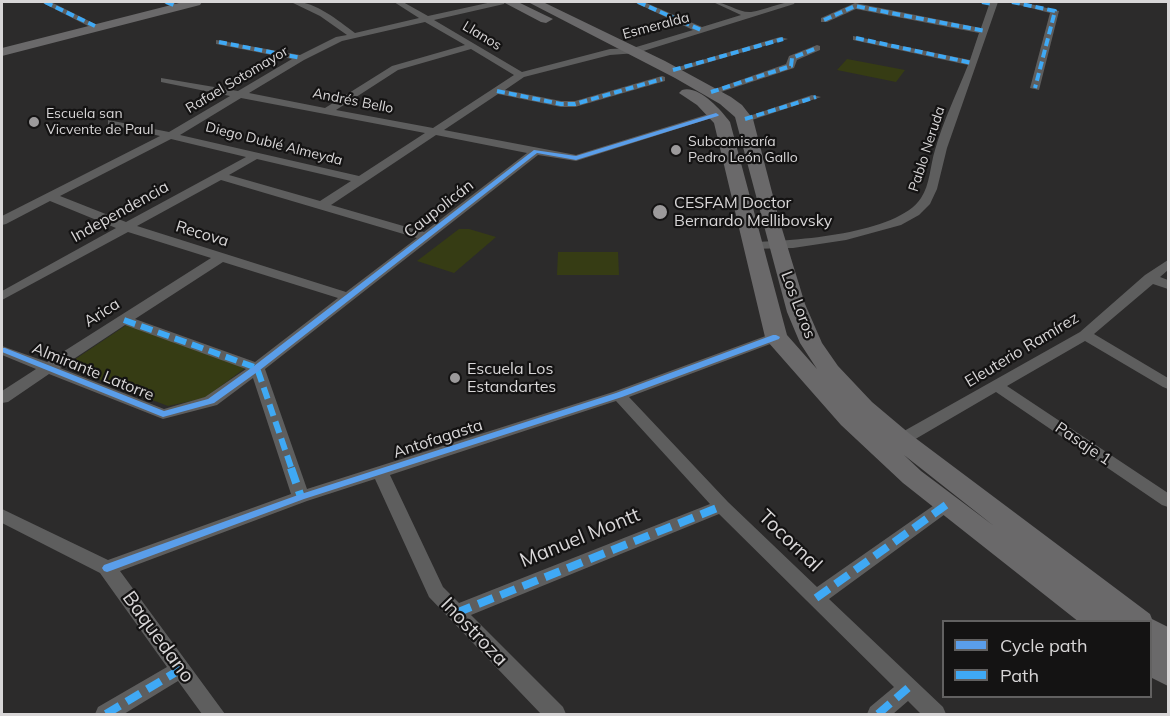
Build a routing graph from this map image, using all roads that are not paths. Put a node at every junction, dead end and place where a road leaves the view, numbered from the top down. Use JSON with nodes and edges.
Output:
{"nodes":[{"id":1,"x":45,"y":2,"type":"edge"},
{"id":2,"x":196,"y":2,"type":"edge"},
{"id":3,"x":295,"y":2,"type":"edge"},
{"id":4,"x":398,"y":2,"type":"edge"},
{"id":5,"x":501,"y":2,"type":"edge"},
{"id":6,"x":509,"y":2,"type":"edge"},
{"id":7,"x":534,"y":2,"type":"edge"},
{"id":8,"x":638,"y":2,"type":"edge"},
{"id":9,"x":717,"y":2,"type":"edge"},
{"id":10,"x":791,"y":2,"type":"edge"},
{"id":11,"x":990,"y":2,"type":"edge"},
{"id":12,"x":1012,"y":2,"type":"edge"},
{"id":13,"x":171,"y":4,"type":"edge"},
{"id":14,"x":775,"y":4,"type":"edge"},
{"id":15,"x":748,"y":15,"type":"junction"},
{"id":16,"x":427,"y":19,"type":"junction"},
{"id":17,"x":824,"y":20,"type":"dead end"},
{"id":18,"x":94,"y":26,"type":"junction"},
{"id":19,"x":701,"y":30,"type":"junction"},
{"id":20,"x":985,"y":32,"type":"junction"},
{"id":21,"x":353,"y":35,"type":"junction"},
{"id":22,"x":856,"y":38,"type":"dead end"},
{"id":23,"x":783,"y":39,"type":"dead end"},
{"id":24,"x":219,"y":42,"type":"dead end"},
{"id":25,"x":473,"y":46,"type":"junction"},
{"id":26,"x":817,"y":48,"type":"dead end"},
{"id":27,"x":3,"y":50,"type":"edge"},
{"id":28,"x":634,"y":51,"type":"junction"},
{"id":29,"x":610,"y":52,"type":"junction"},
{"id":30,"x":301,"y":58,"type":"junction"},
{"id":31,"x":972,"y":63,"type":"junction"},
{"id":32,"x":668,"y":74,"type":"junction"},
{"id":33,"x":521,"y":75,"type":"junction"},
{"id":34,"x":164,"y":80,"type":"dead end"},
{"id":35,"x":1035,"y":88,"type":"dead end"},
{"id":36,"x":497,"y":91,"type":"junction"},
{"id":37,"x":711,"y":92,"type":"junction"},
{"id":38,"x":243,"y":94,"type":"junction"},
{"id":39,"x":816,"y":98,"type":"dead end"},
{"id":40,"x":327,"y":111,"type":"junction"},
{"id":41,"x":716,"y":115,"type":"junction"},
{"id":42,"x":745,"y":119,"type":"junction"},
{"id":43,"x":112,"y":122,"type":"dead end"},
{"id":44,"x":435,"y":132,"type":"junction"},
{"id":45,"x":173,"y":134,"type":"junction"},
{"id":46,"x":536,"y":151,"type":"junction"},
{"id":47,"x":255,"y":156,"type":"junction"},
{"id":48,"x":220,"y":177,"type":"junction"},
{"id":49,"x":360,"y":180,"type":"junction"},
{"id":50,"x":48,"y":196,"type":"junction"},
{"id":51,"x":321,"y":206,"type":"junction"},
{"id":52,"x":2,"y":221,"type":"edge"},
{"id":53,"x":126,"y":227,"type":"junction"},
{"id":54,"x":425,"y":236,"type":"junction"},
{"id":55,"x":765,"y":246,"type":"junction"},
{"id":56,"x":221,"y":257,"type":"junction"},
{"id":57,"x":1168,"y":264,"type":"edge"},
{"id":58,"x":1150,"y":278,"type":"junction"},
{"id":59,"x":1168,"y":285,"type":"edge"},
{"id":60,"x":2,"y":296,"type":"edge"},
{"id":61,"x":348,"y":297,"type":"junction"},
{"id":62,"x":124,"y":320,"type":"junction"},
{"id":63,"x":1085,"y":335,"type":"junction"},
{"id":64,"x":776,"y":337,"type":"junction"},
{"id":65,"x":2,"y":350,"type":"edge"},
{"id":66,"x":257,"y":368,"type":"junction"},
{"id":67,"x":47,"y":369,"type":"junction"},
{"id":68,"x":1168,"y":384,"type":"edge"},
{"id":69,"x":997,"y":386,"type":"junction"},
{"id":70,"x":618,"y":395,"type":"junction"},
{"id":71,"x":2,"y":398,"type":"edge"},
{"id":72,"x":211,"y":401,"type":"joint"},
{"id":73,"x":891,"y":445,"type":"junction"},
{"id":74,"x":380,"y":472,"type":"junction"},
{"id":75,"x":301,"y":496,"type":"junction"},
{"id":76,"x":1168,"y":501,"type":"edge"},
{"id":77,"x":946,"y":505,"type":"junction"},
{"id":78,"x":722,"y":506,"type":"junction"},
{"id":79,"x":2,"y":515,"type":"edge"},
{"id":80,"x":107,"y":568,"type":"junction"},
{"id":81,"x":816,"y":598,"type":"junction"},
{"id":82,"x":456,"y":613,"type":"junction"},
{"id":83,"x":1100,"y":620,"type":"edge"},
{"id":84,"x":1138,"y":620,"type":"edge"},
{"id":85,"x":1152,"y":632,"type":"edge"},
{"id":86,"x":1168,"y":644,"type":"edge"},
{"id":87,"x":1152,"y":661,"type":"edge"},
{"id":88,"x":181,"y":669,"type":"junction"},
{"id":89,"x":1168,"y":673,"type":"edge"},
{"id":90,"x":908,"y":688,"type":"junction"},
{"id":91,"x":106,"y":714,"type":"edge"},
{"id":92,"x":214,"y":714,"type":"edge"},
{"id":93,"x":555,"y":714,"type":"edge"},
{"id":94,"x":878,"y":714,"type":"edge"},
{"id":95,"x":935,"y":714,"type":"edge"}],
"edges":[{"from":1,"to":18,"type":"street"},
{"from":2,"to":13,"type":"main road"},
{"from":3,"to":21,"type":"street"},
{"from":4,"to":16,"type":"street","name":"Llanos"},
{"from":5,"to":16,"type":"street","name":"Rafael Sotomayor"},
{"from":6,"to":29,"type":"main road","name":"Los Loros"},
{"from":7,"to":28,"type":"main road","name":"Los Loros"},
{"from":8,"to":19,"type":"street"},
{"from":9,"to":15,"type":"street"},
{"from":10,"to":14,"type":"street","name":"Esmeralda"},
{"from":11,"to":20,"type":"street","name":"Pablo Neruda"},
{"from":12,"to":35,"type":"street"},
{"from":13,"to":18,"type":"main road"},
{"from":14,"to":15,"type":"street","name":"Esmeralda"},
{"from":15,"to":19,"type":"street","name":"Esmeralda"},
{"from":16,"to":21,"type":"street","name":"Rafael Sotomayor"},
{"from":16,"to":25,"type":"street","name":"Llanos"},
{"from":17,"to":20,"type":"street"},
{"from":18,"to":27,"type":"main road"},
{"from":19,"to":28,"type":"street","name":"Esmeralda"},
{"from":20,"to":31,"type":"street","name":"Pablo Neruda"},
{"from":21,"to":30,"type":"street","name":"Rafael Sotomayor"},
{"from":22,"to":31,"type":"street"},
{"from":23,"to":32,"type":"street"},
{"from":24,"to":30,"type":"street"},
{"from":25,"to":33,"type":"street","name":"Llanos"},
{"from":25,"to":40,"type":"street"},
{"from":26,"to":37,"type":"street"},
{"from":28,"to":29,"type":"street","name":"Esmeralda"},
{"from":28,"to":32,"type":"main road","name":"Los Loros"},
{"from":29,"to":32,"type":"main road","name":"Los Loros"},
{"from":29,"to":33,"type":"street","name":"Esmeralda"},
{"from":30,"to":38,"type":"street","name":"Rafael Sotomayor"},
{"from":31,"to":55,"type":"street","name":"Pablo Neruda"},
{"from":32,"to":36,"type":"street"},
{"from":32,"to":37,"type":"main road","name":"Los Loros"},
{"from":32,"to":41,"type":"main road","name":"Los Loros"},
{"from":33,"to":36,"type":"street","name":"Esmeralda"},
{"from":34,"to":38,"type":"street","name":"Andrés Bello"},
{"from":36,"to":44,"type":"street","name":"Esmeralda"},
{"from":37,"to":42,"type":"main road","name":"Los Loros"},
{"from":38,"to":40,"type":"street","name":"Andrés Bello"},
{"from":38,"to":45,"type":"street","name":"Rafael Sotomayor"},
{"from":39,"to":42,"type":"street"},
{"from":40,"to":44,"type":"street","name":"Andrés Bello"},
{"from":41,"to":46,"type":"street"},
{"from":41,"to":55,"type":"main road","name":"Los Loros"},
{"from":42,"to":55,"type":"main road","name":"Los Loros"},
{"from":43,"to":45,"type":"street","name":"Diego Dublé Almeyda"},
{"from":44,"to":46,"type":"street","name":"Andrés Bello"},
{"from":44,"to":49,"type":"street","name":"Esmeralda"},
{"from":45,"to":47,"type":"street","name":"Diego Dublé Almeyda"},
{"from":45,"to":50,"type":"street","name":"Rafael Sotomayor"},
{"from":46,"to":54,"type":"street","name":"Caupolicán"},
{"from":47,"to":48,"type":"street","name":"Independencia"},
{"from":47,"to":49,"type":"street","name":"Diego Dublé Almeyda"},
{"from":48,"to":51,"type":"street"},
{"from":48,"to":53,"type":"street","name":"Independencia"},
{"from":49,"to":51,"type":"street","name":"Esmeralda"},
{"from":50,"to":52,"type":"street","name":"Rafael Sotomayor"},
{"from":50,"to":53,"type":"street","name":"Recova"},
{"from":51,"to":54,"type":"street"},
{"from":53,"to":56,"type":"street","name":"Recova"},
{"from":53,"to":60,"type":"street","name":"Independencia"},
{"from":54,"to":61,"type":"street","name":"Caupolicán"},
{"from":55,"to":64,"type":"main road","name":"Los Loros"},
{"from":55,"to":73,"type":"main road","name":"Los Loros"},
{"from":56,"to":61,"type":"street","name":"Recova"},
{"from":56,"to":62,"type":"street","name":"Arica"},
{"from":57,"to":58,"type":"street","name":"Eleuterio Ramírez"},
{"from":58,"to":59,"type":"street"},
{"from":58,"to":63,"type":"street","name":"Eleuterio Ramírez"},
{"from":61,"to":66,"type":"street","name":"Caupolicán"},
{"from":62,"to":66,"type":"street"},
{"from":62,"to":67,"type":"street","name":"Arica"},
{"from":63,"to":68,"type":"street"},
{"from":63,"to":69,"type":"street","name":"Eleuterio Ramírez"},
{"from":64,"to":70,"type":"street","name":"Antofagasta"},
{"from":64,"to":73,"type":"main road","name":"Los Loros"},
{"from":65,"to":67,"type":"street","name":"Almirante Latorre"},
{"from":66,"to":72,"type":"street","name":"Caupolicán"},
{"from":66,"to":75,"type":"street"},
{"from":67,"to":71,"type":"street","name":"Arica"},
{"from":67,"to":72,"type":"street","name":"Almirante Latorre"},
{"from":69,"to":73,"type":"street","name":"Eleuterio Ramírez"},
{"from":69,"to":76,"type":"street","name":"Pasaje 1"},
{"from":70,"to":74,"type":"street","name":"Antofagasta"},
{"from":70,"to":78,"type":"street","name":"Tocornal"},
{"from":73,"to":77,"type":"main road","name":"Los Loros"},
{"from":73,"to":84,"type":"main road","name":"Los Loros"},
{"from":74,"to":75,"type":"street","name":"Antofagasta"},
{"from":74,"to":82,"type":"street","name":"Inostroza"},
{"from":75,"to":80,"type":"street","name":"Antofagasta"},
{"from":77,"to":81,"type":"street"},
{"from":77,"to":83,"type":"main road","name":"Los Loros"},
{"from":78,"to":81,"type":"street","name":"Tocornal"},
{"from":78,"to":82,"type":"street","name":"Manuel Montt"},
{"from":79,"to":80,"type":"street","name":"Baquedano"},
{"from":80,"to":88,"type":"street","name":"Baquedano"},
{"from":81,"to":90,"type":"street","name":"Tocornal"},
{"from":82,"to":93,"type":"street","name":"Inostroza"},
{"from":85,"to":86,"type":"main road"},
{"from":87,"to":89,"type":"main road"},
{"from":88,"to":91,"type":"street"},
{"from":88,"to":92,"type":"street","name":"Baquedano"},
{"from":90,"to":94,"type":"street"},
{"from":90,"to":95,"type":"street","name":"Tocornal"}]}
